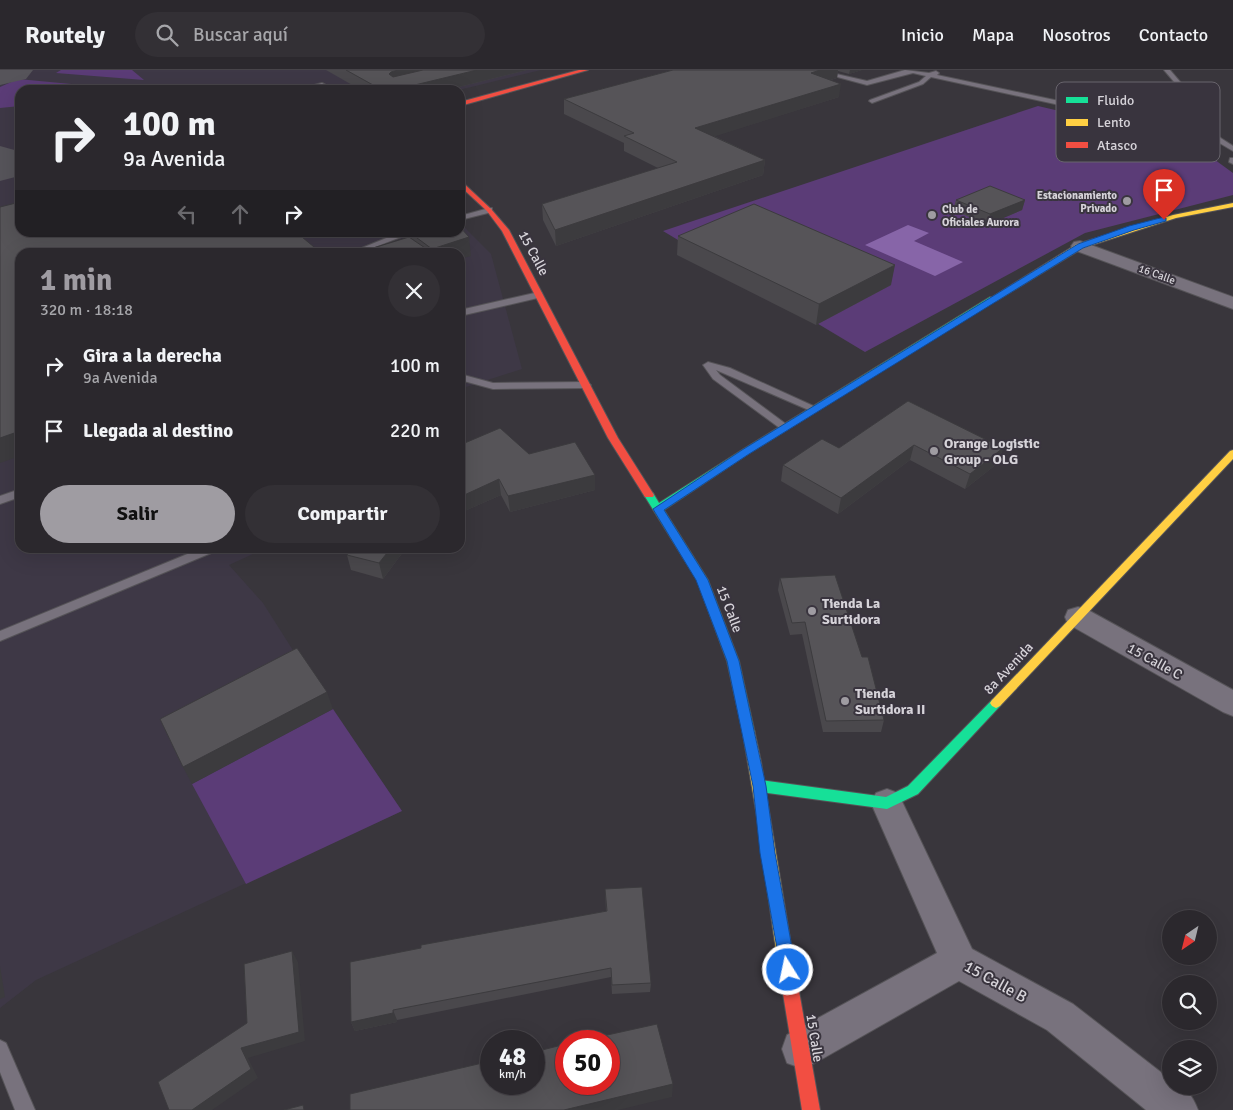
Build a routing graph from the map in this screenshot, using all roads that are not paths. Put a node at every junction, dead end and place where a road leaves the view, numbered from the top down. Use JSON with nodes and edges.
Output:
{"nodes":[{"id":1,"x":585,"y":70,"type":"edge"},
{"id":2,"x":820,"y":70,"type":"edge"},
{"id":3,"x":946,"y":70,"type":"edge"},
{"id":4,"x":1167,"y":70,"type":"edge"},
{"id":5,"x":910,"y":71,"type":"edge"},
{"id":6,"x":931,"y":74,"type":"junction"},
{"id":7,"x":1177,"y":82,"type":"edge"},
{"id":8,"x":872,"y":101,"type":"dead end"},
{"id":9,"x":1056,"y":101,"type":"edge"},
{"id":10,"x":465,"y":103,"type":"edge"},
{"id":11,"x":1220,"y":140,"type":"edge"},
{"id":12,"x":1224,"y":143,"type":"junction"},
{"id":13,"x":1233,"y":143,"type":"edge"},
{"id":14,"x":1233,"y":149,"type":"edge"},
{"id":15,"x":465,"y":187,"type":"edge"},
{"id":16,"x":1233,"y":205,"type":"edge"},
{"id":17,"x":489,"y":210,"type":"junction"},
{"id":18,"x":465,"y":217,"type":"edge"},
{"id":19,"x":396,"y":237,"type":"edge"},
{"id":20,"x":1080,"y":246,"type":"junction"},
{"id":21,"x":367,"y":248,"type":"edge"},
{"id":22,"x":539,"y":296,"type":"junction"},
{"id":23,"x":1233,"y":303,"type":"edge"},
{"id":24,"x":465,"y":312,"type":"edge"},
{"id":25,"x":465,"y":379,"type":"edge"},
{"id":26,"x":586,"y":385,"type":"junction"},
{"id":27,"x":815,"y":409,"type":"junction"},
{"id":28,"x":785,"y":427,"type":"junction"},
{"id":29,"x":1231,"y":458,"type":"edge"},
{"id":30,"x":15,"y":495,"type":"edge"},
{"id":31,"x":0,"y":500,"type":"edge"},
{"id":32,"x":658,"y":509,"type":"junction"},
{"id":33,"x":200,"y":553,"type":"edge"},
{"id":34,"x":1078,"y":617,"type":"junction"},
{"id":35,"x":0,"y":636,"type":"edge"},
{"id":36,"x":1233,"y":704,"type":"edge"},
{"id":37,"x":760,"y":786,"type":"junction"},
{"id":38,"x":887,"y":803,"type":"junction"},
{"id":39,"x":960,"y":961,"type":"junction"},
{"id":40,"x":801,"y":1049,"type":"junction"},
{"id":41,"x":0,"y":1050,"type":"edge"},
{"id":42,"x":24,"y":1110,"type":"edge"},
{"id":43,"x":811,"y":1110,"type":"edge"},
{"id":44,"x":1178,"y":1110,"type":"edge"}],
"edges":[{"from":1,"to":10,"type":"street"},
{"from":2,"to":5,"type":"lane"},
{"from":3,"to":6,"type":"lane"},
{"from":4,"to":7,"type":"lane"},
{"from":5,"to":6,"type":"lane"},
{"from":6,"to":8,"type":"lane"},
{"from":6,"to":9,"type":"lane"},
{"from":11,"to":12,"type":"lane"},
{"from":12,"to":13,"type":"lane"},
{"from":12,"to":14,"type":"lane"},
{"from":15,"to":17,"type":"street","name":"15 Calle"},
{"from":16,"to":20,"type":"street"},
{"from":17,"to":18,"type":"lane"},
{"from":17,"to":22,"type":"street","name":"15 Calle"},
{"from":19,"to":21,"type":"lane"},
{"from":20,"to":23,"type":"street","name":"16 Calle"},
{"from":20,"to":27,"type":"street"},
{"from":22,"to":24,"type":"lane"},
{"from":22,"to":26,"type":"street","name":"15 Calle"},
{"from":25,"to":26,"type":"lane"},
{"from":26,"to":32,"type":"street","name":"15 Calle"},
{"from":27,"to":28,"type":"street"},
{"from":27,"to":28,"type":"lane"},
{"from":28,"to":32,"type":"street"},
{"from":29,"to":34,"type":"street","name":"8a Avenida"},
{"from":30,"to":31,"type":"lane"},
{"from":32,"to":37,"type":"street","name":"15 Calle"},
{"from":33,"to":35,"type":"lane"},
{"from":34,"to":36,"type":"street","name":"15 Calle C"},
{"from":34,"to":38,"type":"street","name":"8a Avenida"},
{"from":37,"to":38,"type":"street"},
{"from":37,"to":40,"type":"street","name":"15 Calle"},
{"from":38,"to":39,"type":"street"},
{"from":39,"to":40,"type":"street","name":"15 Calle B"},
{"from":39,"to":44,"type":"street","name":"15 Calle B"},
{"from":40,"to":43,"type":"street","name":"15 Calle"},
{"from":41,"to":42,"type":"lane"}]}
